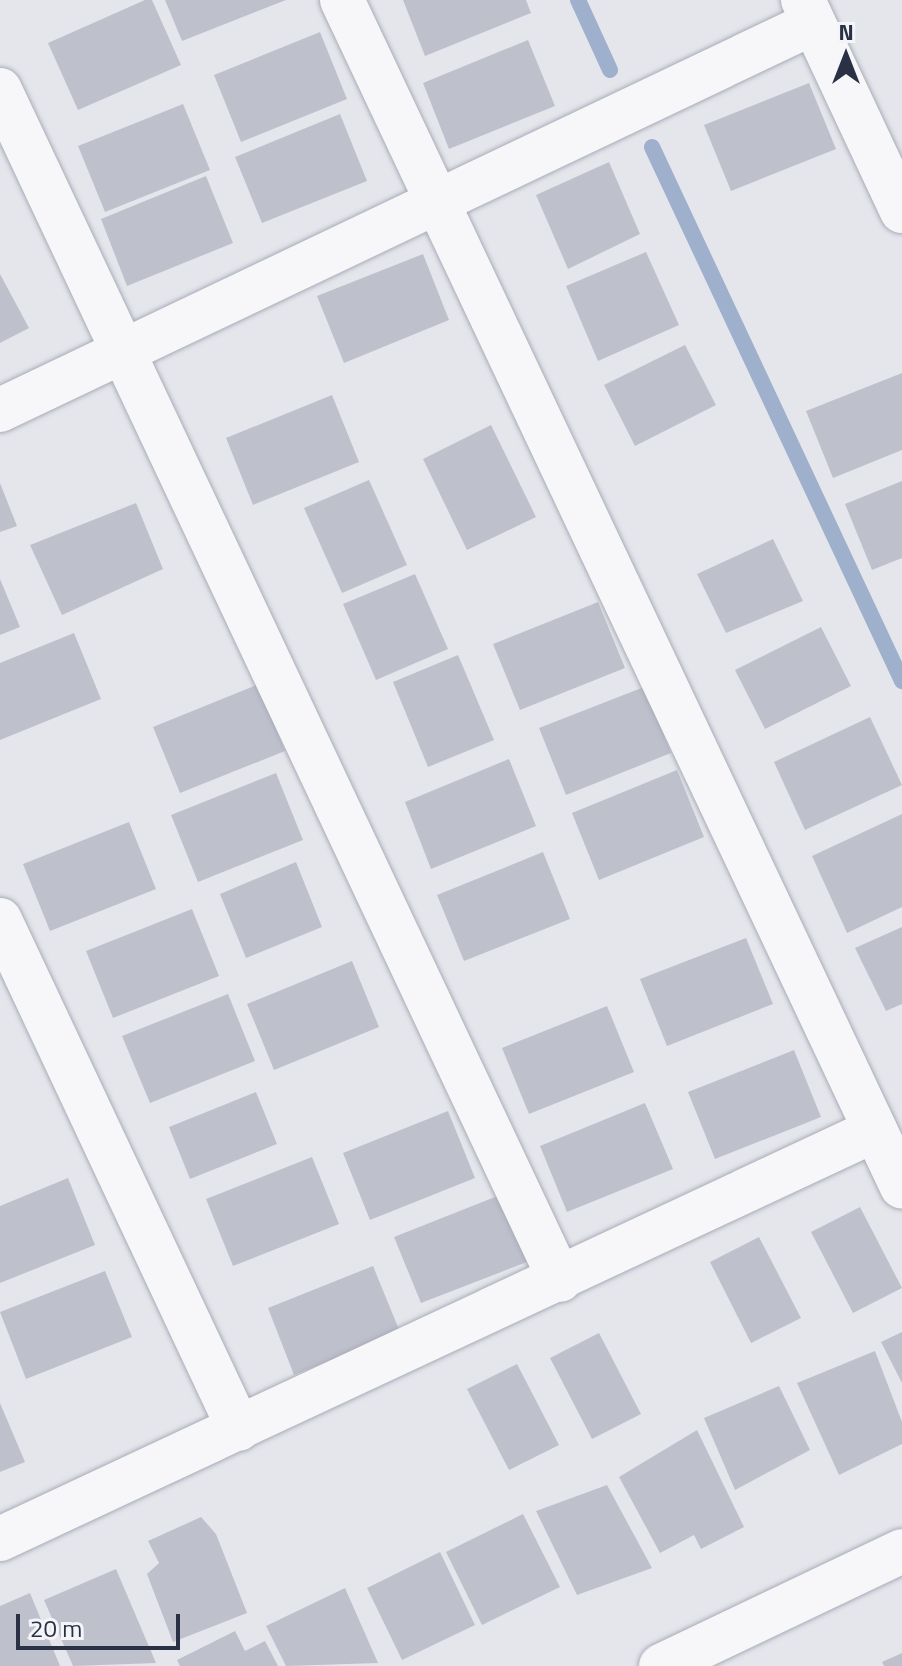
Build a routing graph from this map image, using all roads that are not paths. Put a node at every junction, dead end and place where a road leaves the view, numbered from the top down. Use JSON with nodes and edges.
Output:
{"nodes":[{"id":1,"x":342,"y":0,"type":"edge"},
{"id":2,"x":808,"y":12,"type":"edge"},
{"id":3,"x":0,"y":90,"type":"edge"},
{"id":4,"x":438,"y":201,"type":"junction"},
{"id":5,"x":902,"y":211,"type":"edge"},
{"id":6,"x":123,"y":353,"type":"junction"},
{"id":7,"x":0,"y":410,"type":"edge"},
{"id":8,"x":0,"y":920,"type":"edge"},
{"id":9,"x":875,"y":1130,"type":"junction"},
{"id":10,"x":902,"y":1187,"type":"edge"},
{"id":11,"x":560,"y":1280,"type":"junction"},
{"id":12,"x":239,"y":1429,"type":"junction"},
{"id":13,"x":0,"y":1539,"type":"edge"},
{"id":14,"x":902,"y":1551,"type":"edge"},
{"id":15,"x":661,"y":1666,"type":"edge"}],
"edges":[{"from":1,"to":4,"type":"street"},
{"from":2,"to":4,"type":"street"},
{"from":2,"to":5,"type":"street"},
{"from":3,"to":6,"type":"street"},
{"from":4,"to":6,"type":"street"},
{"from":4,"to":9,"type":"street"},
{"from":6,"to":7,"type":"street"},
{"from":6,"to":11,"type":"street"},
{"from":8,"to":12,"type":"street"},
{"from":9,"to":10,"type":"street"},
{"from":9,"to":11,"type":"street"},
{"from":11,"to":12,"type":"street"},
{"from":12,"to":13,"type":"street"},
{"from":14,"to":15,"type":"street"}]}
